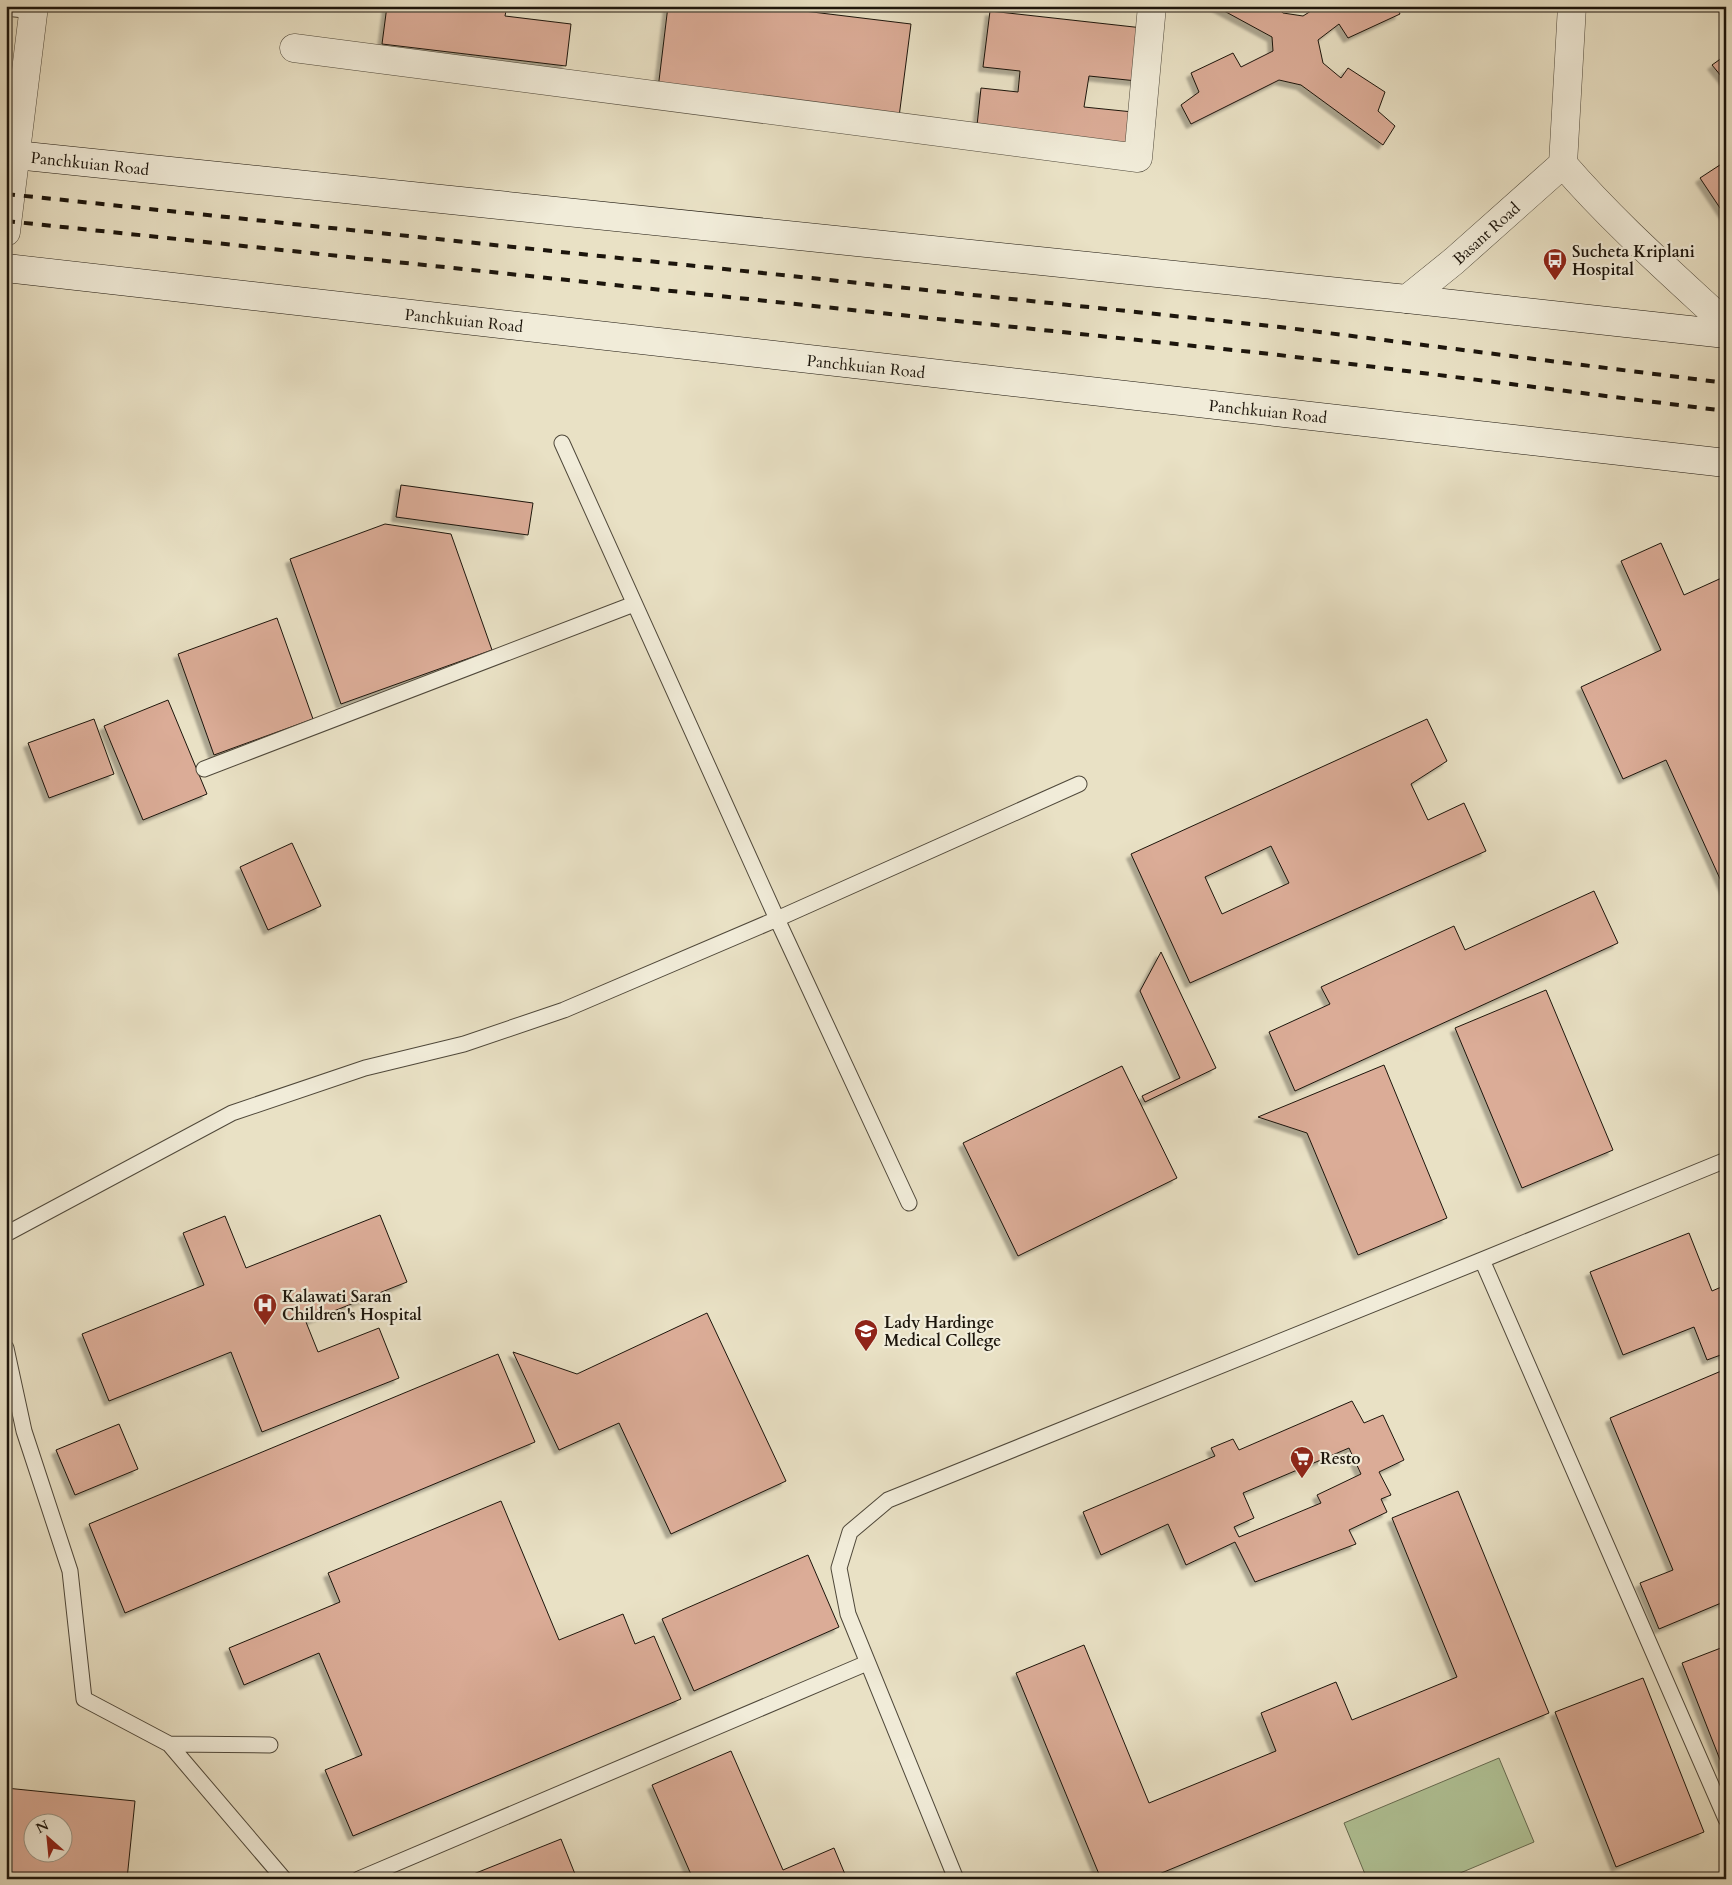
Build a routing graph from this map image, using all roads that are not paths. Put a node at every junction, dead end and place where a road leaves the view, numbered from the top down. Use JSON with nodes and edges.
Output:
{"nodes":[{"id":1,"x":1152,"y":6,"type":"edge"},
{"id":2,"x":1572,"y":6,"type":"edge"},
{"id":3,"x":6,"y":8,"type":"edge"},
{"id":4,"x":34,"y":9,"type":"edge"},
{"id":5,"x":294,"y":48,"type":"dead end"},
{"id":6,"x":11,"y":154,"type":"edge"},
{"id":7,"x":1563,"y":164,"type":"junction"},
{"id":8,"x":6,"y":232,"type":"edge"},
{"id":9,"x":6,"y":268,"type":"edge"},
{"id":10,"x":1407,"y":299,"type":"junction"},
{"id":11,"x":1726,"y":324,"type":"edge"},
{"id":12,"x":1726,"y":334,"type":"edge"},
{"id":13,"x":562,"y":443,"type":"dead end"},
{"id":14,"x":1726,"y":463,"type":"edge"},
{"id":15,"x":634,"y":604,"type":"junction"},
{"id":16,"x":204,"y":769,"type":"dead end"},
{"id":17,"x":1079,"y":784,"type":"dead end"},
{"id":18,"x":777,"y":920,"type":"junction"},
{"id":19,"x":1726,"y":1160,"type":"edge"},
{"id":20,"x":909,"y":1203,"type":"dead end"},
{"id":21,"x":6,"y":1234,"type":"edge"},
{"id":22,"x":1482,"y":1260,"type":"junction"},
{"id":23,"x":6,"y":1348,"type":"edge"},
{"id":24,"x":867,"y":1664,"type":"junction"},
{"id":25,"x":169,"y":1744,"type":"junction"},
{"id":26,"x":270,"y":1745,"type":"dead end"},
{"id":27,"x":1726,"y":1819,"type":"edge"},
{"id":28,"x":284,"y":1879,"type":"edge"},
{"id":29,"x":359,"y":1879,"type":"edge"},
{"id":30,"x":956,"y":1879,"type":"edge"}],
"edges":[{"from":1,"to":5,"type":"main road"},
{"from":2,"to":7,"type":"main road"},
{"from":3,"to":4,"type":"lane"},
{"from":4,"to":6,"type":"main road"},
{"from":6,"to":8,"type":"main road"},
{"from":6,"to":10,"type":"main road","name":"Panchkuian Road"},
{"from":7,"to":10,"type":"main road","name":"Basant Road"},
{"from":7,"to":11,"type":"main road"},
{"from":9,"to":14,"type":"main road","name":"Panchkuian Road"},
{"from":10,"to":12,"type":"main road","name":"Panchkuian Road"},
{"from":13,"to":15,"type":"lane"},
{"from":15,"to":16,"type":"lane"},
{"from":15,"to":18,"type":"lane"},
{"from":17,"to":18,"type":"lane"},
{"from":18,"to":20,"type":"lane"},
{"from":18,"to":21,"type":"lane"},
{"from":19,"to":22,"type":"lane"},
{"from":22,"to":24,"type":"lane"},
{"from":22,"to":27,"type":"lane"},
{"from":23,"to":25,"type":"lane"},
{"from":24,"to":29,"type":"lane"},
{"from":24,"to":30,"type":"lane"},
{"from":25,"to":26,"type":"lane"},
{"from":25,"to":28,"type":"lane"}]}
